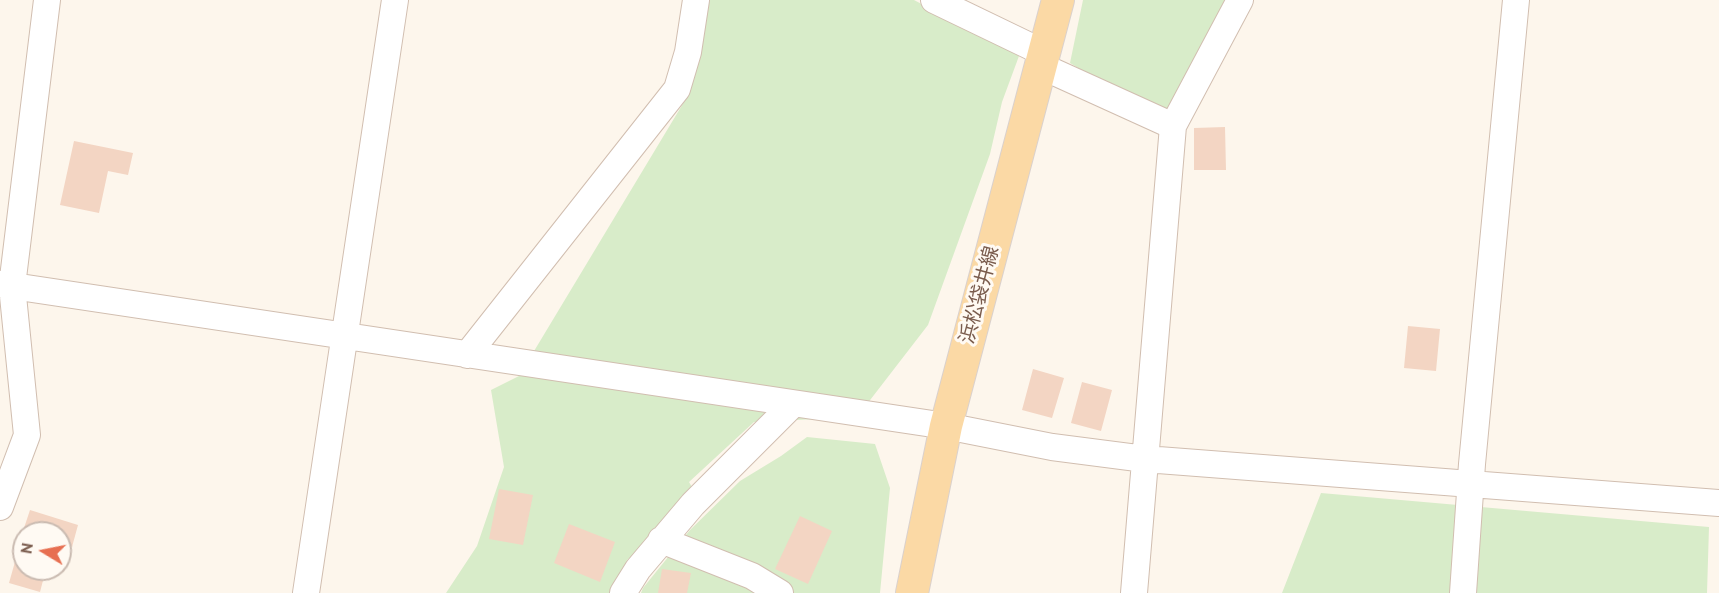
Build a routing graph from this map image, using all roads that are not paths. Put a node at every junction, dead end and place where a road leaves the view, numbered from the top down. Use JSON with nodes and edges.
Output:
{"nodes":[{"id":1,"x":47,"y":0,"type":"edge"},
{"id":2,"x":395,"y":0,"type":"edge"},
{"id":3,"x":696,"y":0,"type":"edge"},
{"id":4,"x":934,"y":0,"type":"edge"},
{"id":5,"x":1058,"y":0,"type":"edge"},
{"id":6,"x":1240,"y":0,"type":"edge"},
{"id":7,"x":1516,"y":0,"type":"edge"},
{"id":8,"x":1043,"y":60,"type":"junction"},
{"id":9,"x":1173,"y":126,"type":"junction"},
{"id":10,"x":6,"y":285,"type":"edge"},
{"id":11,"x":345,"y":336,"type":"junction"},
{"id":12,"x":467,"y":354,"type":"junction"},
{"id":13,"x":793,"y":404,"type":"junction"},
{"id":14,"x":946,"y":426,"type":"junction"},
{"id":15,"x":1145,"y":459,"type":"junction"},
{"id":16,"x":1470,"y":483,"type":"junction"},
{"id":17,"x":1719,"y":503,"type":"edge"},
{"id":18,"x":0,"y":507,"type":"edge"},
{"id":19,"x":661,"y":540,"type":"junction"},
{"id":20,"x":306,"y":593,"type":"edge"},
{"id":21,"x":623,"y":593,"type":"edge"},
{"id":22,"x":780,"y":593,"type":"edge"},
{"id":23,"x":912,"y":593,"type":"edge"},
{"id":24,"x":1134,"y":593,"type":"edge"},
{"id":25,"x":1462,"y":593,"type":"edge"}],
"edges":[{"from":1,"to":10,"type":"street"},
{"from":2,"to":11,"type":"street"},
{"from":3,"to":12,"type":"street"},
{"from":4,"to":8,"type":"street"},
{"from":5,"to":8,"type":"main road","name":"浜松袋井線"},
{"from":6,"to":9,"type":"street"},
{"from":7,"to":16,"type":"street"},
{"from":8,"to":9,"type":"street"},
{"from":8,"to":14,"type":"main road","name":"浜松袋井線"},
{"from":9,"to":15,"type":"street"},
{"from":10,"to":11,"type":"street"},
{"from":10,"to":18,"type":"street"},
{"from":11,"to":12,"type":"street"},
{"from":11,"to":20,"type":"street"},
{"from":12,"to":13,"type":"street"},
{"from":13,"to":14,"type":"street"},
{"from":13,"to":19,"type":"street"},
{"from":14,"to":15,"type":"street"},
{"from":14,"to":23,"type":"main road","name":"浜松袋井線"},
{"from":15,"to":16,"type":"street"},
{"from":15,"to":24,"type":"street"},
{"from":16,"to":17,"type":"street"},
{"from":16,"to":25,"type":"street"},
{"from":19,"to":21,"type":"street"},
{"from":19,"to":22,"type":"street"}]}
